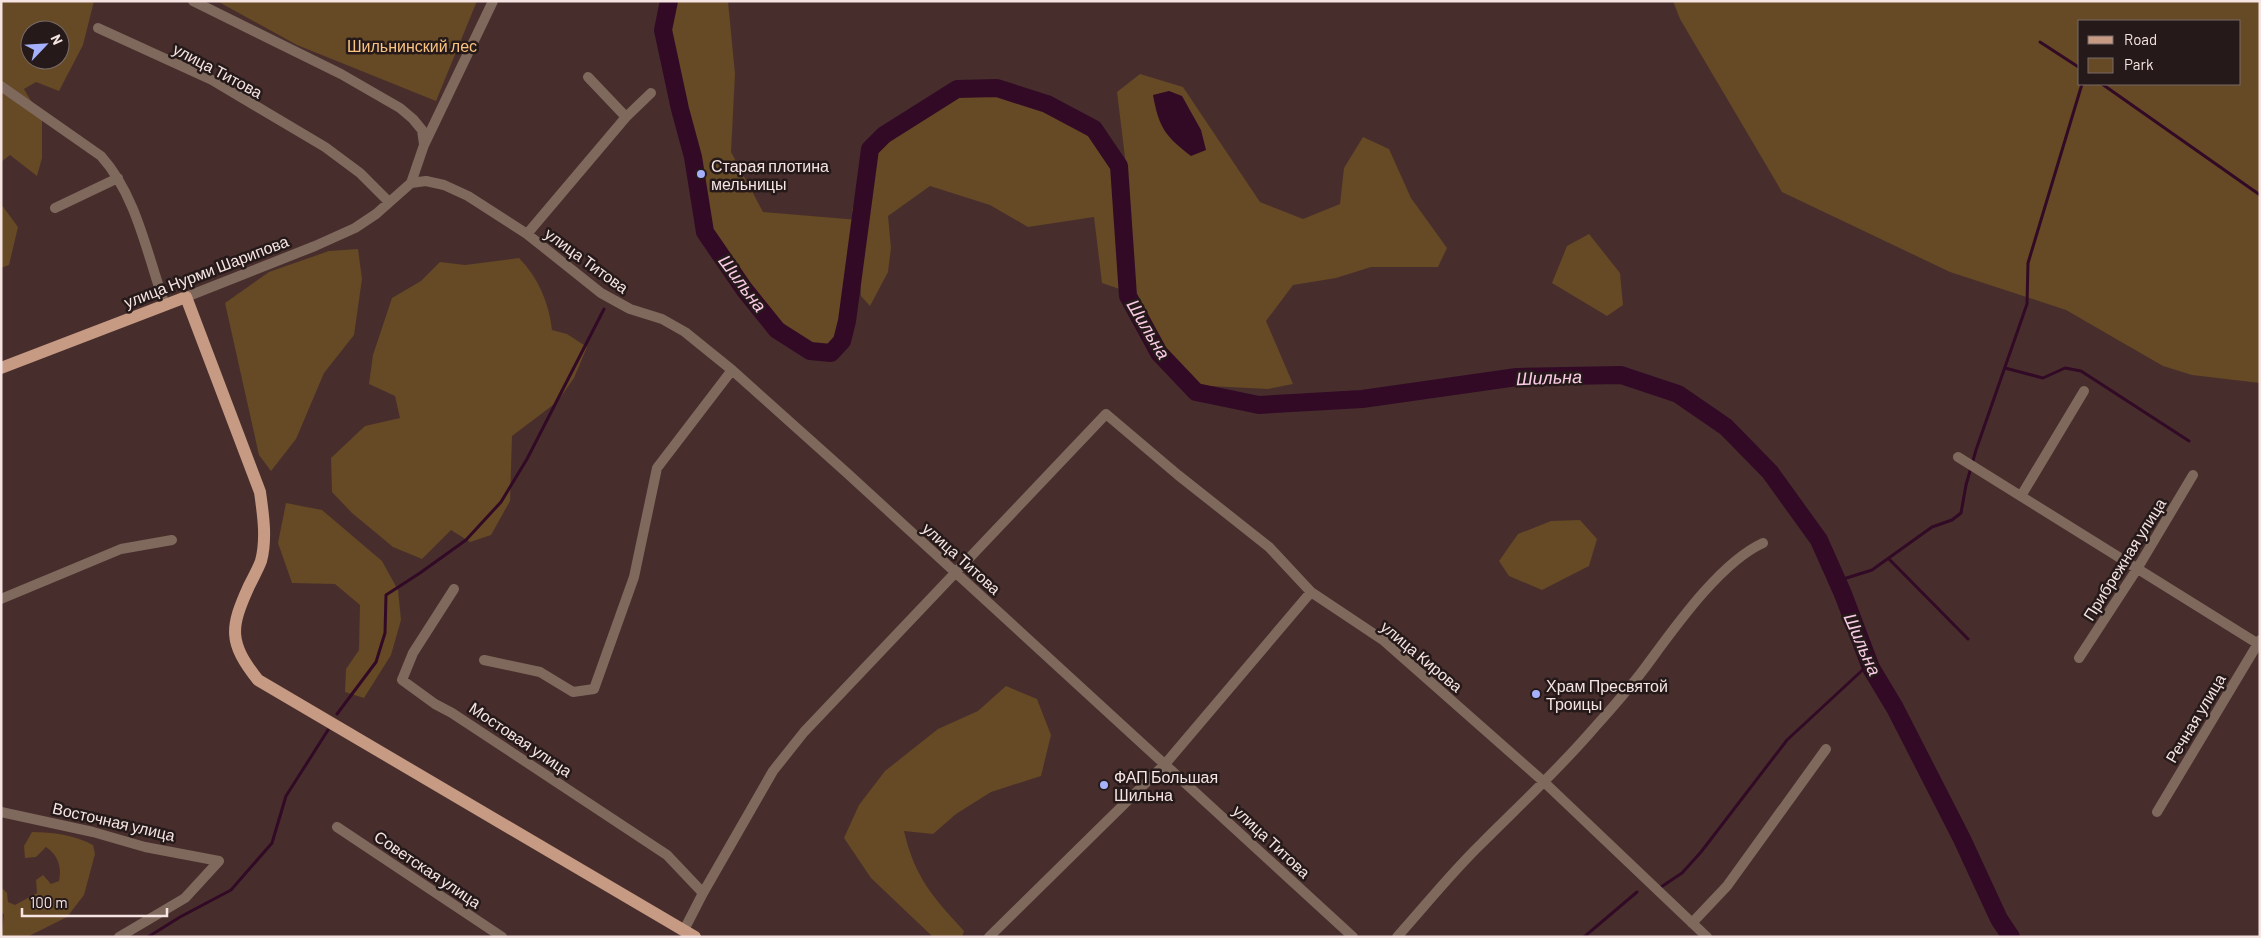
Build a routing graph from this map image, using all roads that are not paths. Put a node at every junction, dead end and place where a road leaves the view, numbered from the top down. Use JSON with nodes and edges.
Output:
{"nodes":[{"id":1,"x":192,"y":1,"type":"edge"},
{"id":2,"x":493,"y":1,"type":"edge"},
{"id":3,"x":98,"y":28,"type":"dead end"},
{"id":4,"x":588,"y":77,"type":"dead end"},
{"id":5,"x":1,"y":86,"type":"edge"},
{"id":6,"x":651,"y":93,"type":"dead end"},
{"id":7,"x":626,"y":116,"type":"junction"},
{"id":8,"x":424,"y":145,"type":"junction"},
{"id":9,"x":118,"y":178,"type":"junction"},
{"id":10,"x":411,"y":183,"type":"junction"},
{"id":11,"x":389,"y":202,"type":"junction"},
{"id":12,"x":55,"y":208,"type":"dead end"},
{"id":13,"x":527,"y":234,"type":"junction"},
{"id":14,"x":186,"y":297,"type":"junction"},
{"id":15,"x":165,"y":305,"type":"junction"},
{"id":16,"x":1,"y":368,"type":"edge"},
{"id":17,"x":732,"y":370,"type":"junction"},
{"id":18,"x":2084,"y":391,"type":"dead end"},
{"id":19,"x":1958,"y":457,"type":"dead end"},
{"id":20,"x":2193,"y":475,"type":"dead end"},
{"id":21,"x":2021,"y":496,"type":"junction"},
{"id":22,"x":172,"y":540,"type":"dead end"},
{"id":23,"x":1763,"y":543,"type":"dead end"},
{"id":24,"x":2137,"y":569,"type":"junction"},
{"id":25,"x":956,"y":573,"type":"junction"},
{"id":26,"x":454,"y":589,"type":"dead end"},
{"id":27,"x":1311,"y":592,"type":"junction"},
{"id":28,"x":1,"y":599,"type":"edge"},
{"id":29,"x":2259,"y":643,"type":"edge"},
{"id":30,"x":2078,"y":658,"type":"dead end"},
{"id":31,"x":484,"y":660,"type":"dead end"},
{"id":32,"x":1826,"y":749,"type":"dead end"},
{"id":33,"x":1166,"y":763,"type":"junction"},
{"id":34,"x":1544,"y":782,"type":"junction"},
{"id":35,"x":1,"y":812,"type":"edge"},
{"id":36,"x":2157,"y":812,"type":"dead end"},
{"id":37,"x":337,"y":827,"type":"dead end"},
{"id":38,"x":703,"y":893,"type":"junction"},
{"id":39,"x":1692,"y":923,"type":"junction"},
{"id":40,"x":690,"y":934,"type":"edge"},
{"id":41,"x":119,"y":937,"type":"edge"},
{"id":42,"x":502,"y":937,"type":"edge"},
{"id":43,"x":989,"y":937,"type":"edge"},
{"id":44,"x":1353,"y":937,"type":"edge"},
{"id":45,"x":1397,"y":937,"type":"edge"},
{"id":46,"x":1707,"y":937,"type":"edge"}],
"edges":[{"from":1,"to":8,"type":"street"},
{"from":2,"to":8,"type":"street"},
{"from":3,"to":11,"type":"street","name":"улица Титова"},
{"from":4,"to":7,"type":"street"},
{"from":5,"to":9,"type":"street"},
{"from":6,"to":7,"type":"street","name":"улица Титова"},
{"from":7,"to":13,"type":"street","name":"улица Титова"},
{"from":8,"to":10,"type":"street"},
{"from":9,"to":12,"type":"street"},
{"from":9,"to":15,"type":"street"},
{"from":10,"to":11,"type":"street","name":"улица Нурми Шарипова"},
{"from":10,"to":13,"type":"street","name":"улица Титова"},
{"from":11,"to":14,"type":"street","name":"улица Нурми Шарипова"},
{"from":13,"to":17,"type":"street","name":"улица Титова"},
{"from":14,"to":15,"type":"main road","name":"улица Нурми Шарипова"},
{"from":14,"to":40,"type":"main road"},
{"from":15,"to":16,"type":"main road","name":"улица Нурми Шарипова"},
{"from":17,"to":25,"type":"street","name":"улица Титова"},
{"from":17,"to":31,"type":"street"},
{"from":18,"to":21,"type":"street"},
{"from":19,"to":21,"type":"street"},
{"from":20,"to":24,"type":"street","name":"Прибрежная улица"},
{"from":21,"to":24,"type":"street"},
{"from":22,"to":28,"type":"street"},
{"from":23,"to":34,"type":"street"},
{"from":24,"to":29,"type":"street"},
{"from":24,"to":30,"type":"street","name":"Прибрежная улица"},
{"from":25,"to":27,"type":"street","name":"улица Кирова"},
{"from":25,"to":33,"type":"street","name":"улица Титова"},
{"from":25,"to":38,"type":"street"},
{"from":26,"to":38,"type":"street","name":"Мостовая улица"},
{"from":27,"to":33,"type":"street"},
{"from":27,"to":34,"type":"street","name":"улица Кирова"},
{"from":29,"to":36,"type":"street","name":"Речная улица"},
{"from":32,"to":39,"type":"street"},
{"from":33,"to":43,"type":"street"},
{"from":33,"to":44,"type":"street","name":"улица Титова"},
{"from":34,"to":39,"type":"street","name":"улица Кирова"},
{"from":34,"to":45,"type":"street"},
{"from":35,"to":41,"type":"street","name":"Восточная улица"},
{"from":37,"to":42,"type":"street","name":"Советская улица"},
{"from":38,"to":40,"type":"street"},
{"from":39,"to":46,"type":"street","name":"улица Кирова"}]}
